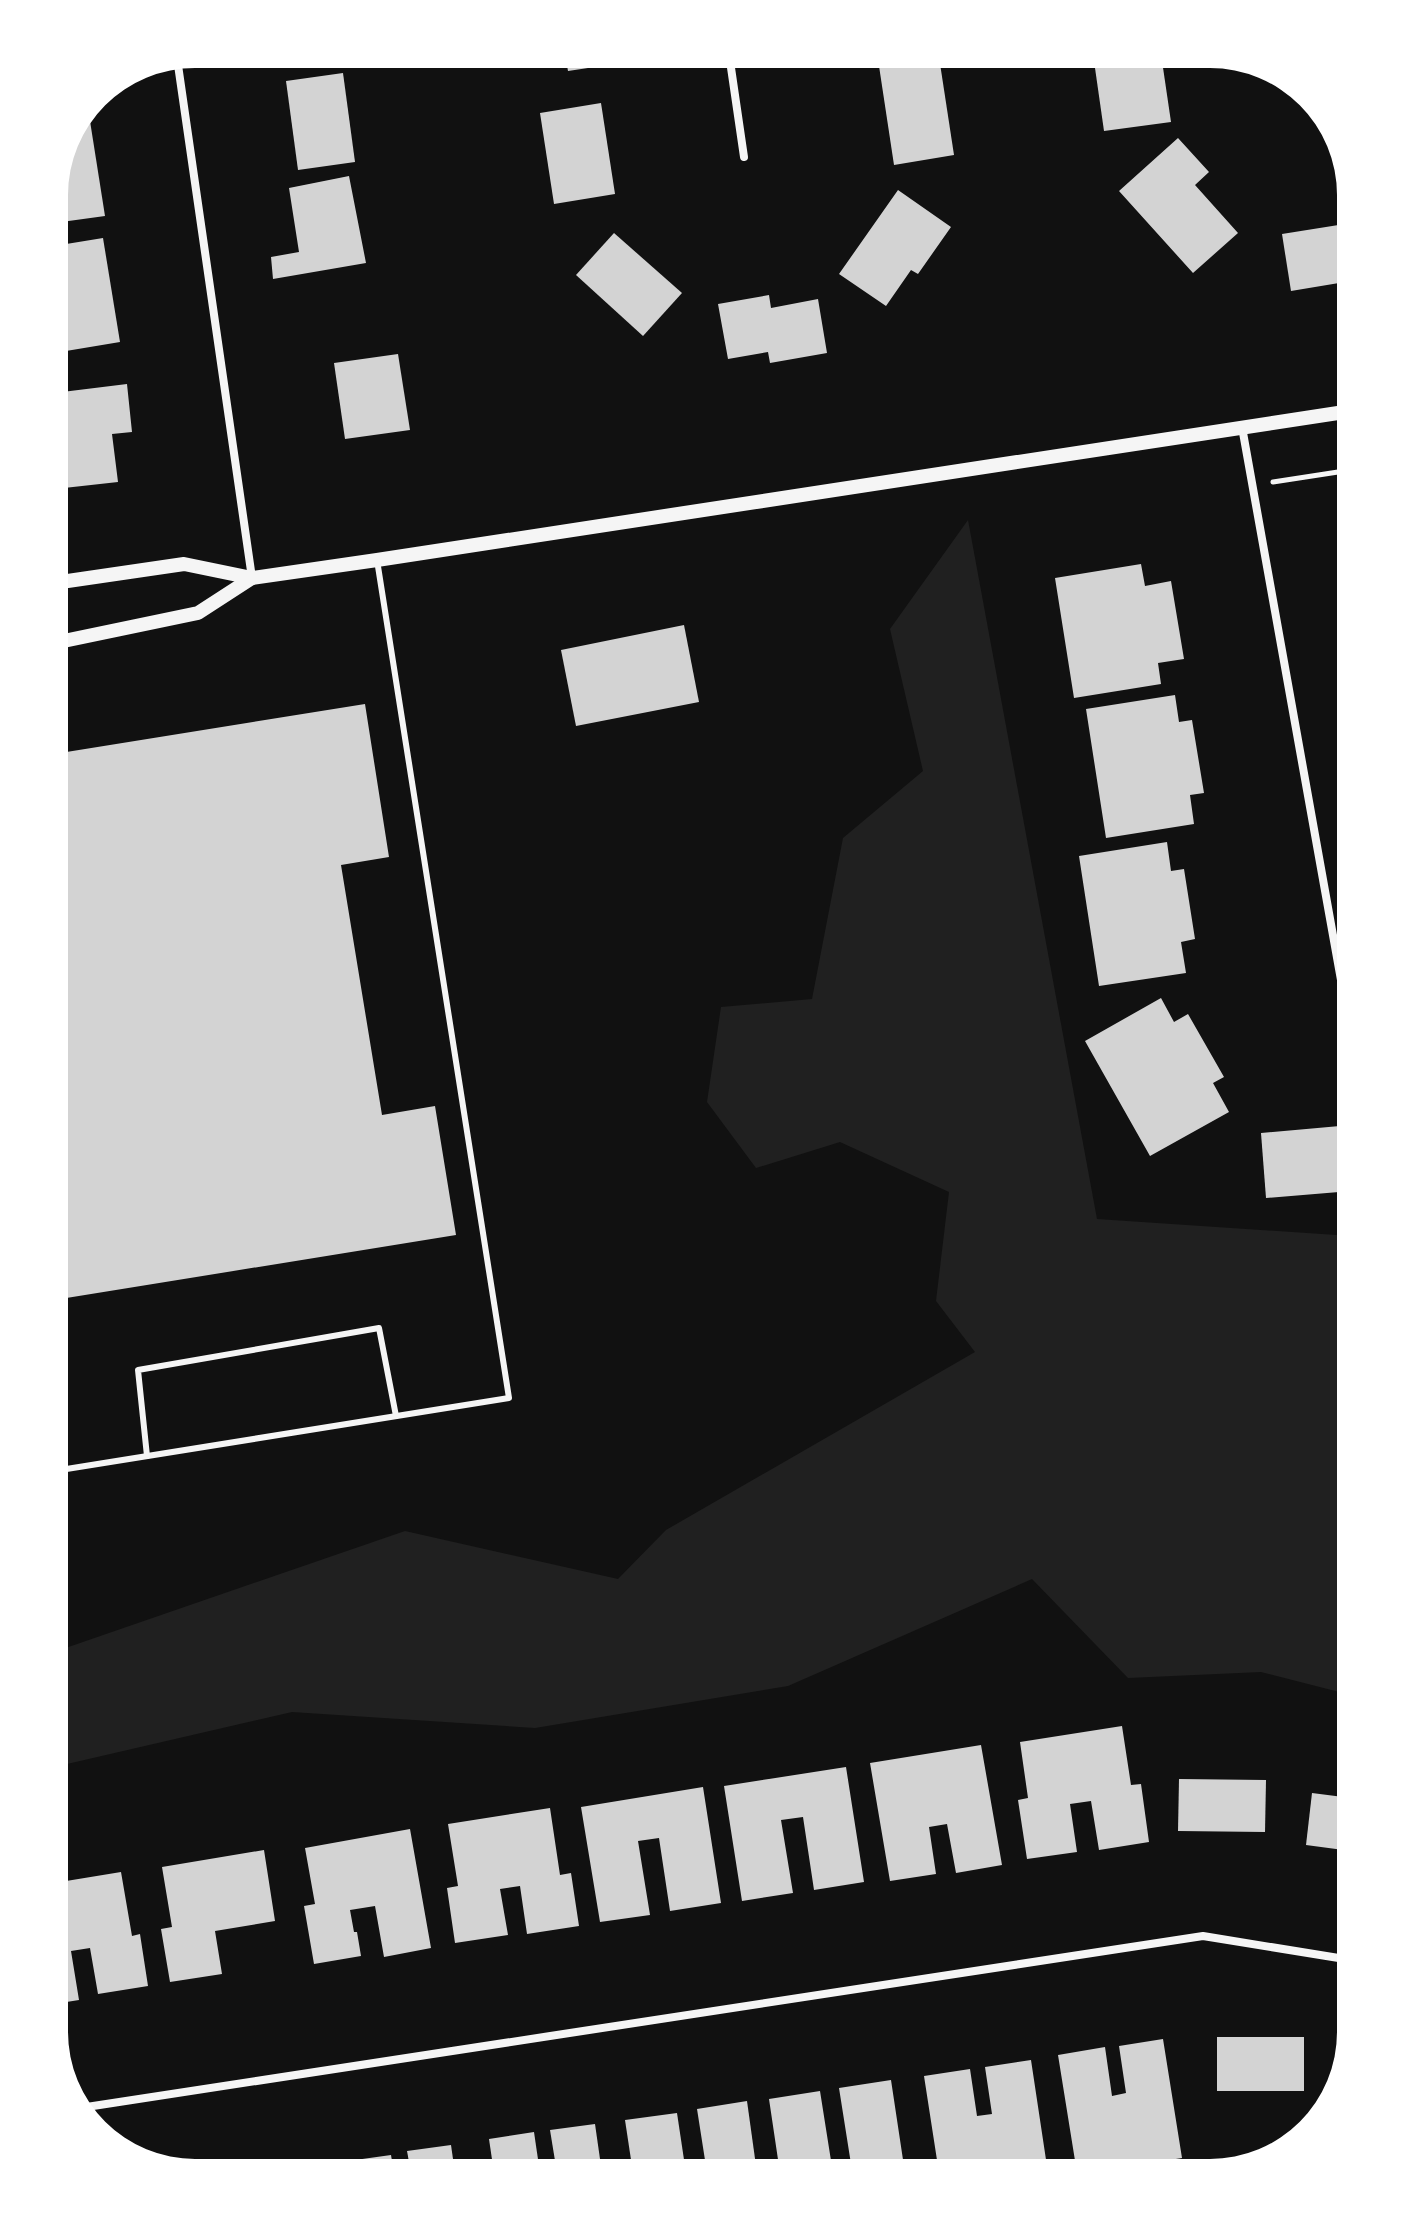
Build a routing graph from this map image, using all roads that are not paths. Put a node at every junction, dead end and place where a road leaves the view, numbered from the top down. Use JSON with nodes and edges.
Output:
{"nodes":[{"id":1,"x":731,"y":68,"type":"edge"},
{"id":2,"x":179,"y":69,"type":"edge"},
{"id":3,"x":744,"y":157,"type":"dead end"},
{"id":4,"x":1337,"y":413,"type":"edge"},
{"id":5,"x":1242,"y":427,"type":"junction"},
{"id":6,"x":377,"y":560,"type":"junction"},
{"id":7,"x":252,"y":578,"type":"junction"},
{"id":8,"x":68,"y":581,"type":"edge"},
{"id":9,"x":68,"y":640,"type":"edge"},
{"id":10,"x":1337,"y":958,"type":"edge"},
{"id":11,"x":396,"y":1416,"type":"junction"},
{"id":12,"x":147,"y":1456,"type":"junction"},
{"id":13,"x":68,"y":1469,"type":"edge"},
{"id":14,"x":1337,"y":1958,"type":"edge"},
{"id":15,"x":91,"y":2106,"type":"edge"}],
"edges":[{"from":1,"to":3,"type":"street"},
{"from":2,"to":7,"type":"street"},
{"from":4,"to":5,"type":"street"},
{"from":5,"to":6,"type":"street"},
{"from":5,"to":10,"type":"street"},
{"from":6,"to":7,"type":"street"},
{"from":6,"to":11,"type":"lane"},
{"from":7,"to":8,"type":"street"},
{"from":7,"to":9,"type":"street"},
{"from":11,"to":12,"type":"lane"},
{"from":11,"to":12,"type":"lane"},
{"from":12,"to":13,"type":"lane"},
{"from":14,"to":15,"type":"street"}]}
